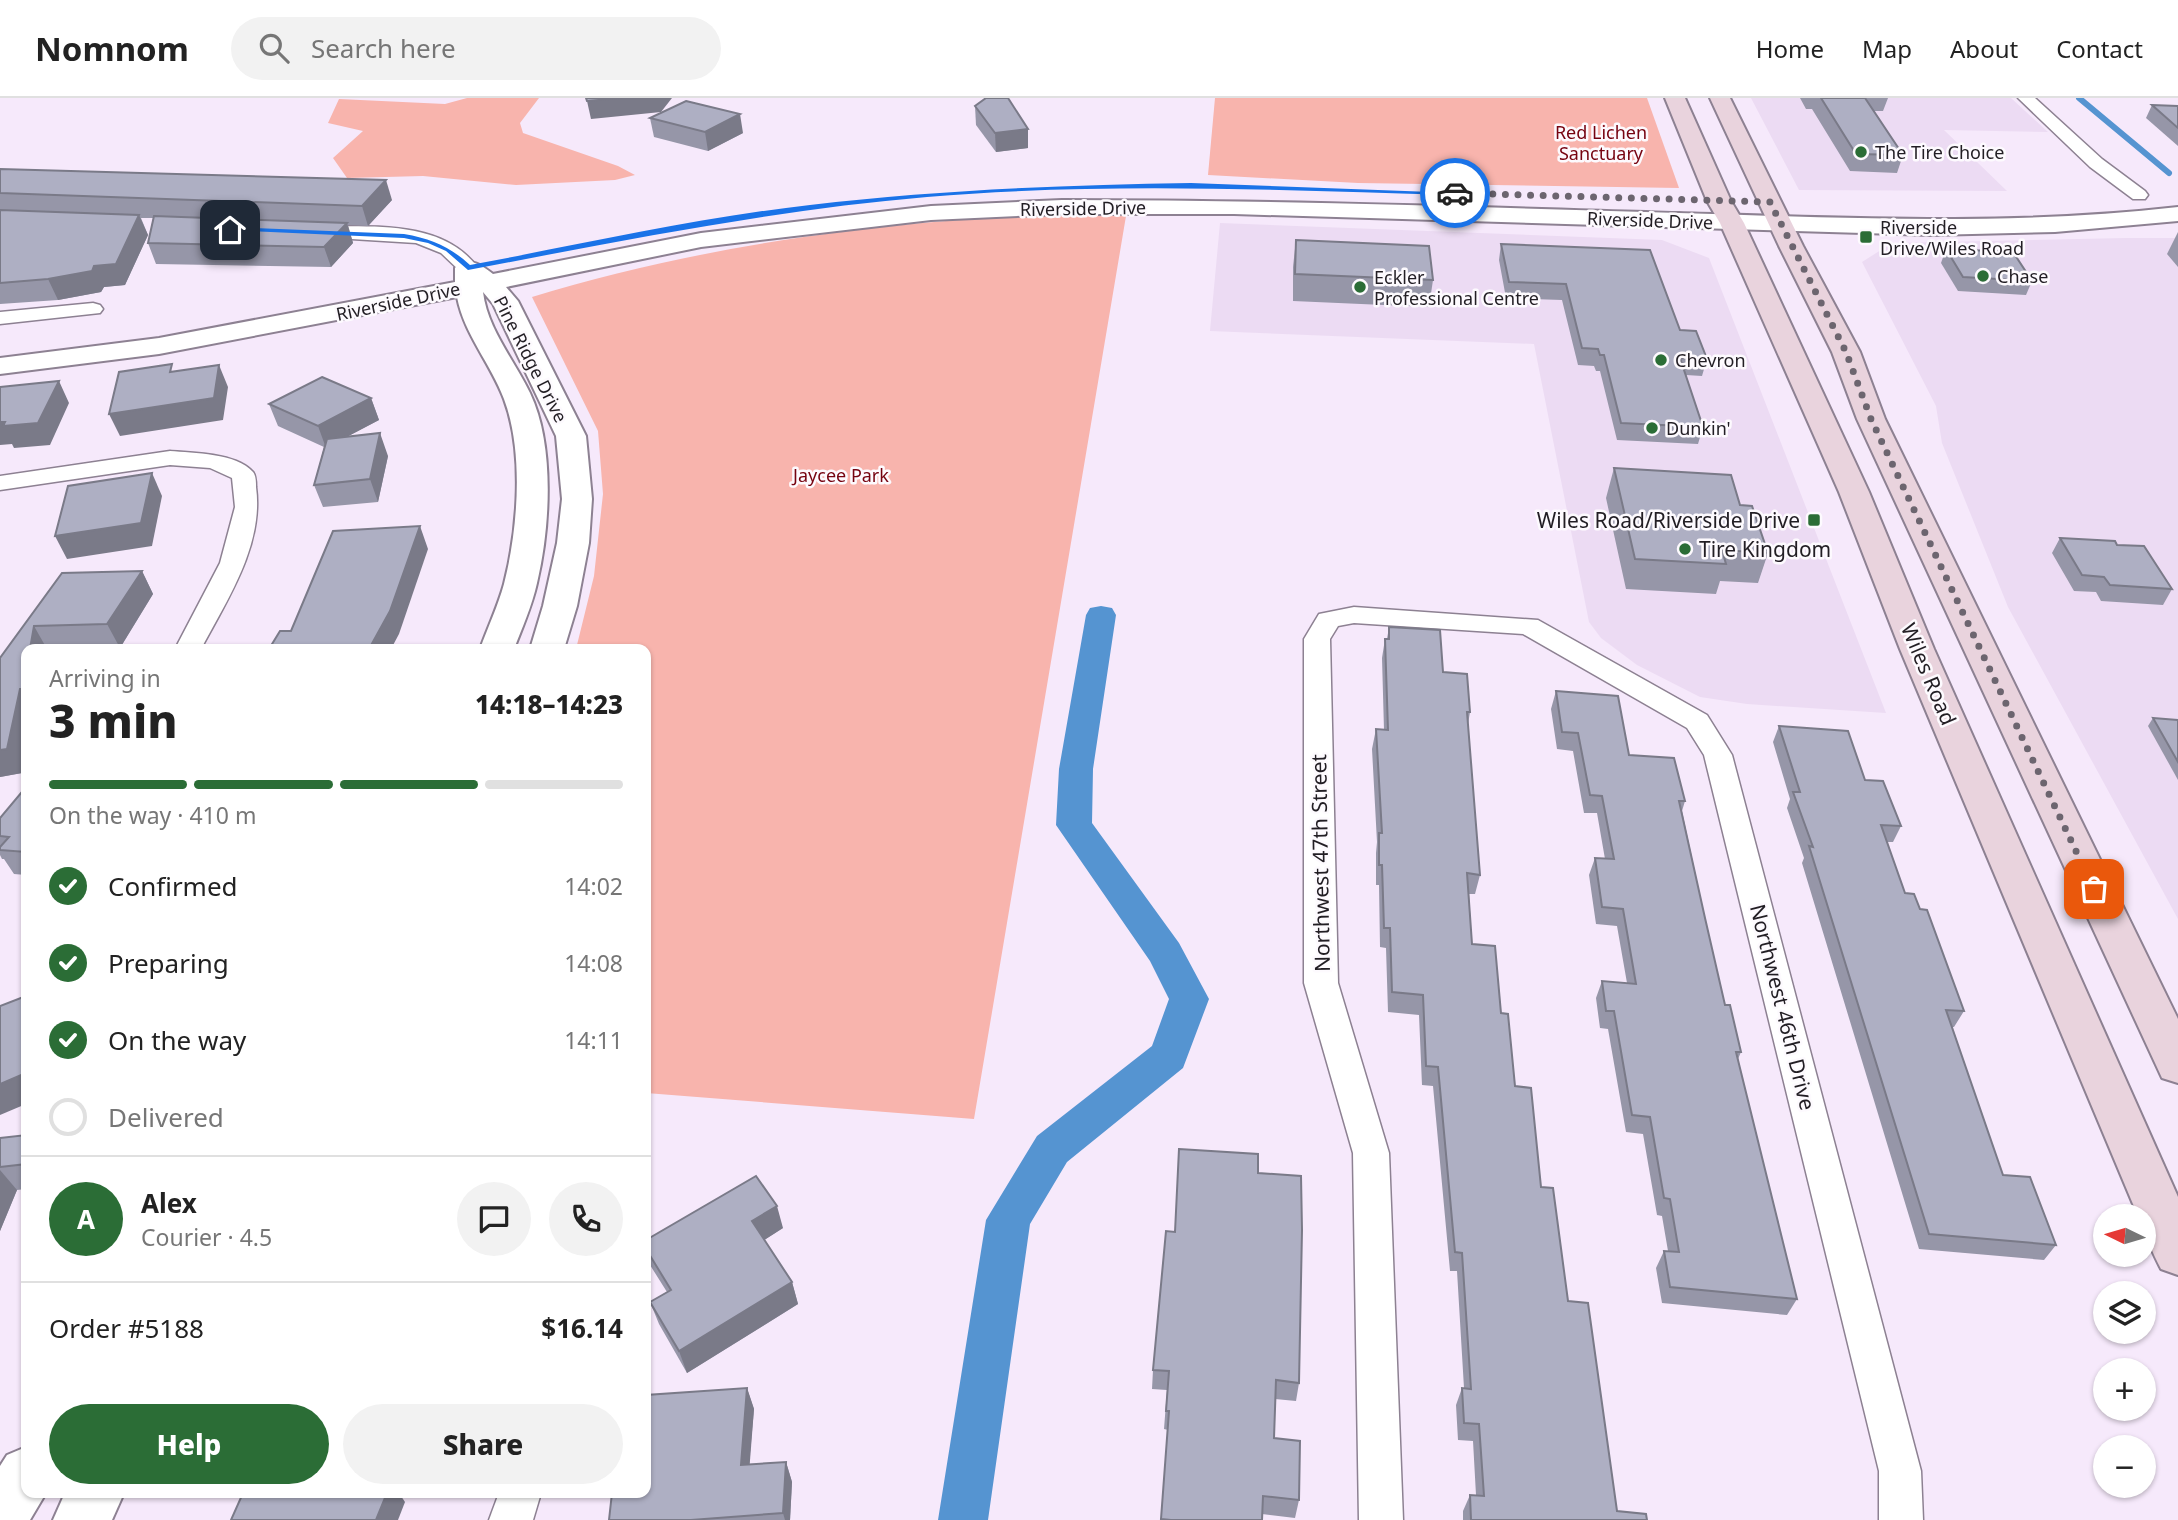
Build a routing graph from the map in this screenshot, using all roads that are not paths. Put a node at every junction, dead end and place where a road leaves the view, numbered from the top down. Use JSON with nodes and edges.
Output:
{"nodes":[{"id":1,"x":1675,"y":98,"type":"edge"},
{"id":2,"x":1720,"y":98,"type":"edge"},
{"id":3,"x":2025,"y":98,"type":"edge"},
{"id":4,"x":2165,"y":191,"type":"dead end"},
{"id":5,"x":2139,"y":195,"type":"junction"},
{"id":6,"x":2101,"y":198,"type":"dead end"},
{"id":7,"x":1719,"y":201,"type":"junction"},
{"id":8,"x":1921,"y":205,"type":"dead end"},
{"id":9,"x":1775,"y":213,"type":"junction"},
{"id":10,"x":2178,"y":214,"type":"edge"},
{"id":11,"x":1732,"y":223,"type":"junction"},
{"id":12,"x":285,"y":232,"type":"edge"},
{"id":13,"x":474,"y":279,"type":"junction"},
{"id":14,"x":93,"y":309,"type":"dead end"},
{"id":15,"x":0,"y":318,"type":"edge"},
{"id":16,"x":0,"y":347,"type":"edge"},
{"id":17,"x":0,"y":366,"type":"edge"},
{"id":18,"x":0,"y":483,"type":"edge"},
{"id":19,"x":1495,"y":622,"type":"joint"},
{"id":20,"x":191,"y":644,"type":"edge"},
{"id":21,"x":499,"y":644,"type":"edge"},
{"id":22,"x":548,"y":644,"type":"edge"},
{"id":23,"x":2178,"y":1065,"type":"edge"},
{"id":24,"x":2178,"y":1253,"type":"edge"},
{"id":25,"x":21,"y":1484,"type":"edge"},
{"id":26,"x":93,"y":1498,"type":"edge"},
{"id":27,"x":518,"y":1498,"type":"edge"},
{"id":28,"x":0,"y":1520,"type":"edge"},
{"id":29,"x":81,"y":1520,"type":"edge"},
{"id":30,"x":511,"y":1520,"type":"edge"},
{"id":31,"x":1381,"y":1520,"type":"edge"},
{"id":32,"x":1901,"y":1520,"type":"edge"}],
"edges":[{"from":1,"to":7,"type":"main road","name":"Wiles Road"},
{"from":2,"to":9,"type":"main road"},
{"from":3,"to":5,"type":"street"},
{"from":4,"to":5,"type":"street"},
{"from":5,"to":6,"type":"street"},
{"from":7,"to":9,"type":"street","name":"Riverside Drive"},
{"from":7,"to":11,"type":"main road","name":"Wiles Road"},
{"from":7,"to":13,"type":"street","name":"Riverside Drive"},
{"from":8,"to":9,"type":"street","name":"Riverside Drive"},
{"from":9,"to":10,"type":"street","name":"Riverside Drive"},
{"from":9,"to":11,"type":"street","name":"Riverside Drive"},
{"from":9,"to":23,"type":"main road"},
{"from":11,"to":13,"type":"street","name":"Riverside Drive"},
{"from":11,"to":24,"type":"main road","name":"Wiles Road"},
{"from":12,"to":13,"type":"street"},
{"from":13,"to":16,"type":"street","name":"Riverside Drive"},
{"from":13,"to":17,"type":"street","name":"Riverside Drive"},
{"from":13,"to":21,"type":"street","name":"Pine Ridge Drive"},
{"from":13,"to":22,"type":"street","name":"Pine Ridge Drive"},
{"from":14,"to":15,"type":"street"},
{"from":18,"to":20,"type":"street"},
{"from":19,"to":31,"type":"street","name":"Northwest 47th Street"},
{"from":19,"to":32,"type":"street","name":"Northwest 46th Drive"},
{"from":25,"to":28,"type":"street"},
{"from":26,"to":29,"type":"street"},
{"from":27,"to":30,"type":"street"}]}
